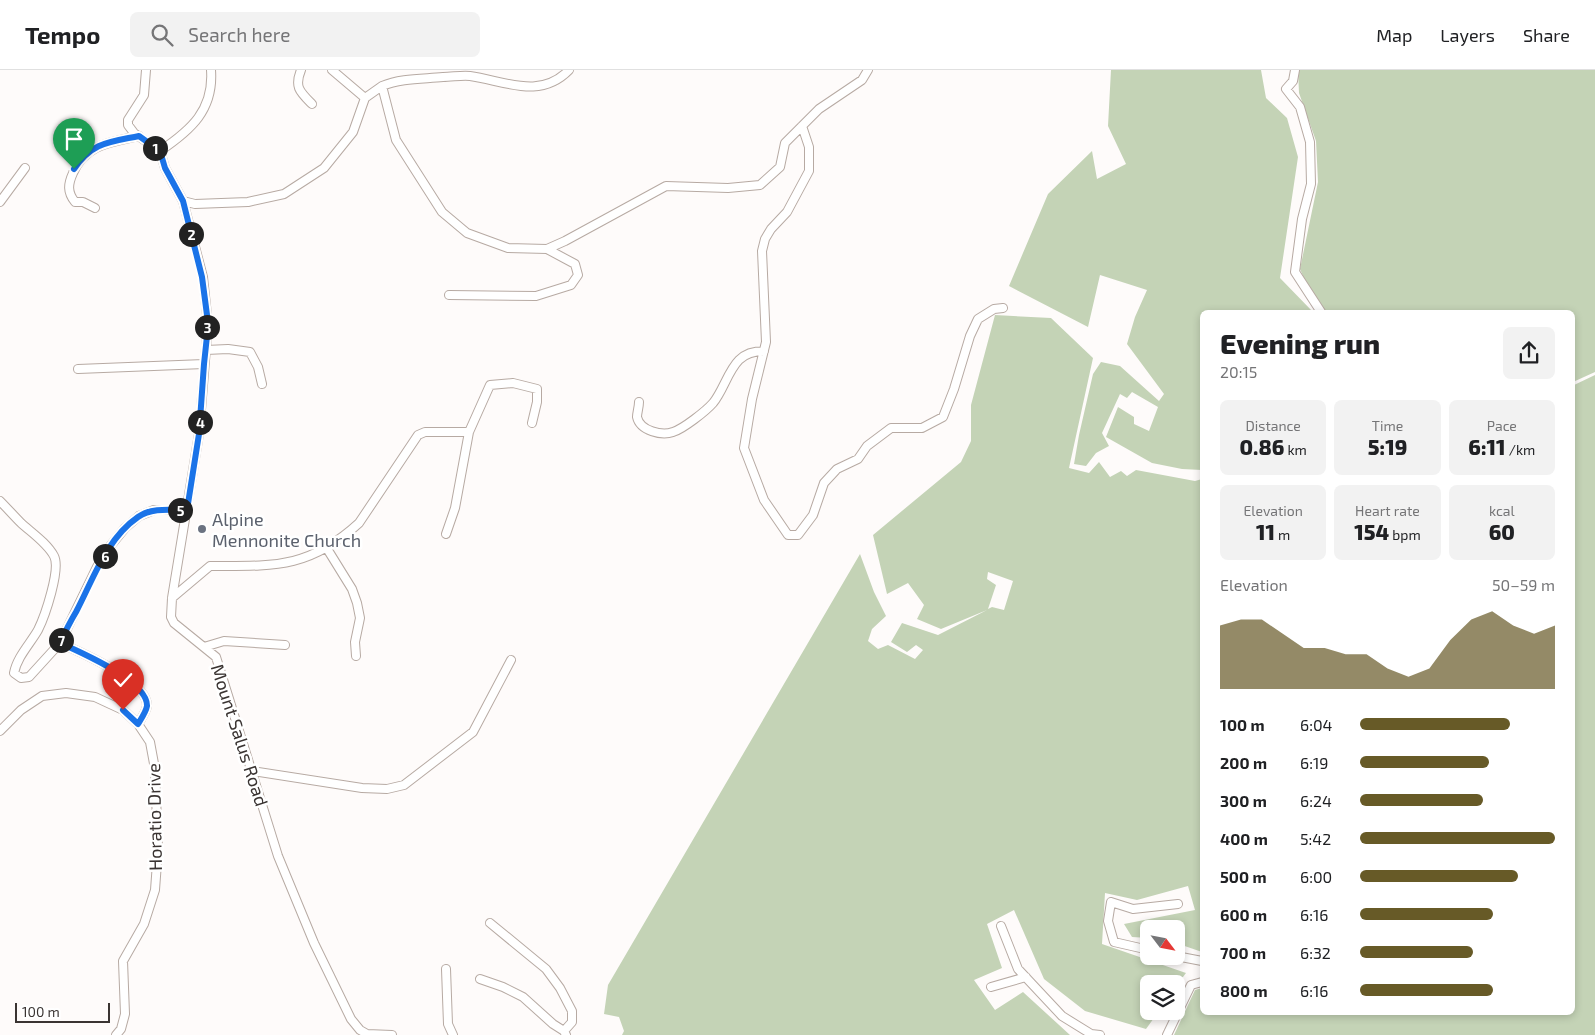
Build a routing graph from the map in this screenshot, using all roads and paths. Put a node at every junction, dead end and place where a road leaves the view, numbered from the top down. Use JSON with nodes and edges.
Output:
{"nodes":[{"id":1,"x":146,"y":70,"type":"edge"},
{"id":2,"x":211,"y":70,"type":"edge"},
{"id":3,"x":301,"y":70,"type":"edge"},
{"id":4,"x":332,"y":70,"type":"edge"},
{"id":5,"x":569,"y":70,"type":"edge"},
{"id":6,"x":868,"y":70,"type":"edge"},
{"id":7,"x":1295,"y":70,"type":"edge"},
{"id":8,"x":382,"y":86,"type":"junction"},
{"id":9,"x":365,"y":98,"type":"junction"},
{"id":10,"x":312,"y":104,"type":"dead end"},
{"id":11,"x":802,"y":126,"type":"junction"},
{"id":12,"x":139,"y":136,"type":"junction"},
{"id":13,"x":160,"y":151,"type":"junction"},
{"id":14,"x":25,"y":168,"type":"dead end"},
{"id":15,"x":183,"y":201,"type":"junction"},
{"id":16,"x":0,"y":202,"type":"edge"},
{"id":17,"x":95,"y":208,"type":"dead end"},
{"id":18,"x":547,"y":249,"type":"junction"},
{"id":19,"x":449,"y":295,"type":"dead end"},
{"id":20,"x":1003,"y":308,"type":"dead end"},
{"id":21,"x":1320,"y":310,"type":"edge"},
{"id":22,"x":206,"y":350,"type":"junction"},
{"id":23,"x":764,"y":351,"type":"junction"},
{"id":24,"x":204,"y":364,"type":"junction"},
{"id":25,"x":78,"y":369,"type":"dead end"},
{"id":26,"x":262,"y":384,"type":"dead end"},
{"id":27,"x":639,"y":402,"type":"dead end"},
{"id":28,"x":532,"y":423,"type":"dead end"},
{"id":29,"x":469,"y":432,"type":"junction"},
{"id":30,"x":0,"y":501,"type":"edge"},
{"id":31,"x":187,"y":510,"type":"junction"},
{"id":32,"x":446,"y":534,"type":"dead end"},
{"id":33,"x":326,"y":547,"type":"junction"},
{"id":34,"x":172,"y":598,"type":"junction"},
{"id":35,"x":60,"y":643,"type":"junction"},
{"id":36,"x":285,"y":645,"type":"dead end"},
{"id":37,"x":204,"y":647,"type":"junction"},
{"id":38,"x":356,"y":656,"type":"dead end"},
{"id":39,"x":512,"y":660,"type":"dead end"},
{"id":40,"x":138,"y":724,"type":"junction"},
{"id":41,"x":0,"y":732,"type":"edge"},
{"id":42,"x":252,"y":772,"type":"junction"},
{"id":43,"x":1178,"y":904,"type":"dead end"},
{"id":44,"x":490,"y":923,"type":"dead end"},
{"id":45,"x":1001,"y":926,"type":"dead end"},
{"id":46,"x":1140,"y":948,"type":"edge"},
{"id":47,"x":1185,"y":958,"type":"edge"},
{"id":48,"x":1200,"y":961,"type":"edge"},
{"id":49,"x":446,"y":969,"type":"dead end"},
{"id":50,"x":1026,"y":977,"type":"junction"},
{"id":51,"x":480,"y":979,"type":"dead end"},
{"id":52,"x":1200,"y":983,"type":"edge"},
{"id":53,"x":991,"y":987,"type":"dead end"},
{"id":54,"x":565,"y":1033,"type":"edge"},
{"id":55,"x":1091,"y":1034,"type":"edge"},
{"id":56,"x":116,"y":1035,"type":"edge"},
{"id":57,"x":392,"y":1035,"type":"edge"},
{"id":58,"x":453,"y":1035,"type":"edge"},
{"id":59,"x":1100,"y":1035,"type":"edge"},
{"id":60,"x":1167,"y":1035,"type":"edge"}],
"edges":[{"from":1,"to":12,"type":"street"},
{"from":2,"to":13,"type":"street"},
{"from":3,"to":10,"type":"street"},
{"from":4,"to":9,"type":"street"},
{"from":5,"to":8,"type":"street"},
{"from":6,"to":11,"type":"street"},
{"from":7,"to":21,"type":"street"},
{"from":8,"to":9,"type":"street"},
{"from":8,"to":18,"type":"street"},
{"from":9,"to":15,"type":"street"},
{"from":11,"to":18,"type":"street"},
{"from":11,"to":23,"type":"street"},
{"from":12,"to":13,"type":"street"},
{"from":12,"to":17,"type":"street"},
{"from":13,"to":15,"type":"street","name":"Mount Salus Road"},
{"from":14,"to":16,"type":"street"},
{"from":15,"to":22,"type":"street","name":"Mount Salus Road"},
{"from":18,"to":19,"type":"street"},
{"from":20,"to":23,"type":"street"},
{"from":22,"to":24,"type":"street","name":"Mount Salus Road"},
{"from":22,"to":26,"type":"street"},
{"from":23,"to":27,"type":"street"},
{"from":24,"to":25,"type":"street"},
{"from":24,"to":31,"type":"street","name":"Mount Salus Road"},
{"from":28,"to":29,"type":"street"},
{"from":29,"to":32,"type":"street"},
{"from":29,"to":33,"type":"street"},
{"from":30,"to":35,"type":"street"},
{"from":31,"to":34,"type":"street","name":"Mount Salus Road"},
{"from":31,"to":35,"type":"street"},
{"from":33,"to":34,"type":"street"},
{"from":33,"to":38,"type":"street"},
{"from":34,"to":37,"type":"street","name":"Mount Salus Road"},
{"from":35,"to":40,"type":"street"},
{"from":36,"to":37,"type":"street"},
{"from":37,"to":42,"type":"street","name":"Mount Salus Road"},
{"from":39,"to":42,"type":"street"},
{"from":40,"to":41,"type":"street","name":"Horatio Drive"},
{"from":40,"to":56,"type":"street","name":"Horatio Drive"},
{"from":42,"to":57,"type":"street","name":"Mount Salus Road"},
{"from":43,"to":46,"type":"street"},
{"from":44,"to":54,"type":"street"},
{"from":45,"to":50,"type":"street"},
{"from":47,"to":48,"type":"street"},
{"from":49,"to":58,"type":"street"},
{"from":50,"to":53,"type":"street"},
{"from":50,"to":55,"type":"street"},
{"from":51,"to":54,"type":"street"},
{"from":52,"to":60,"type":"street"},
{"from":55,"to":59,"type":"street"}]}
